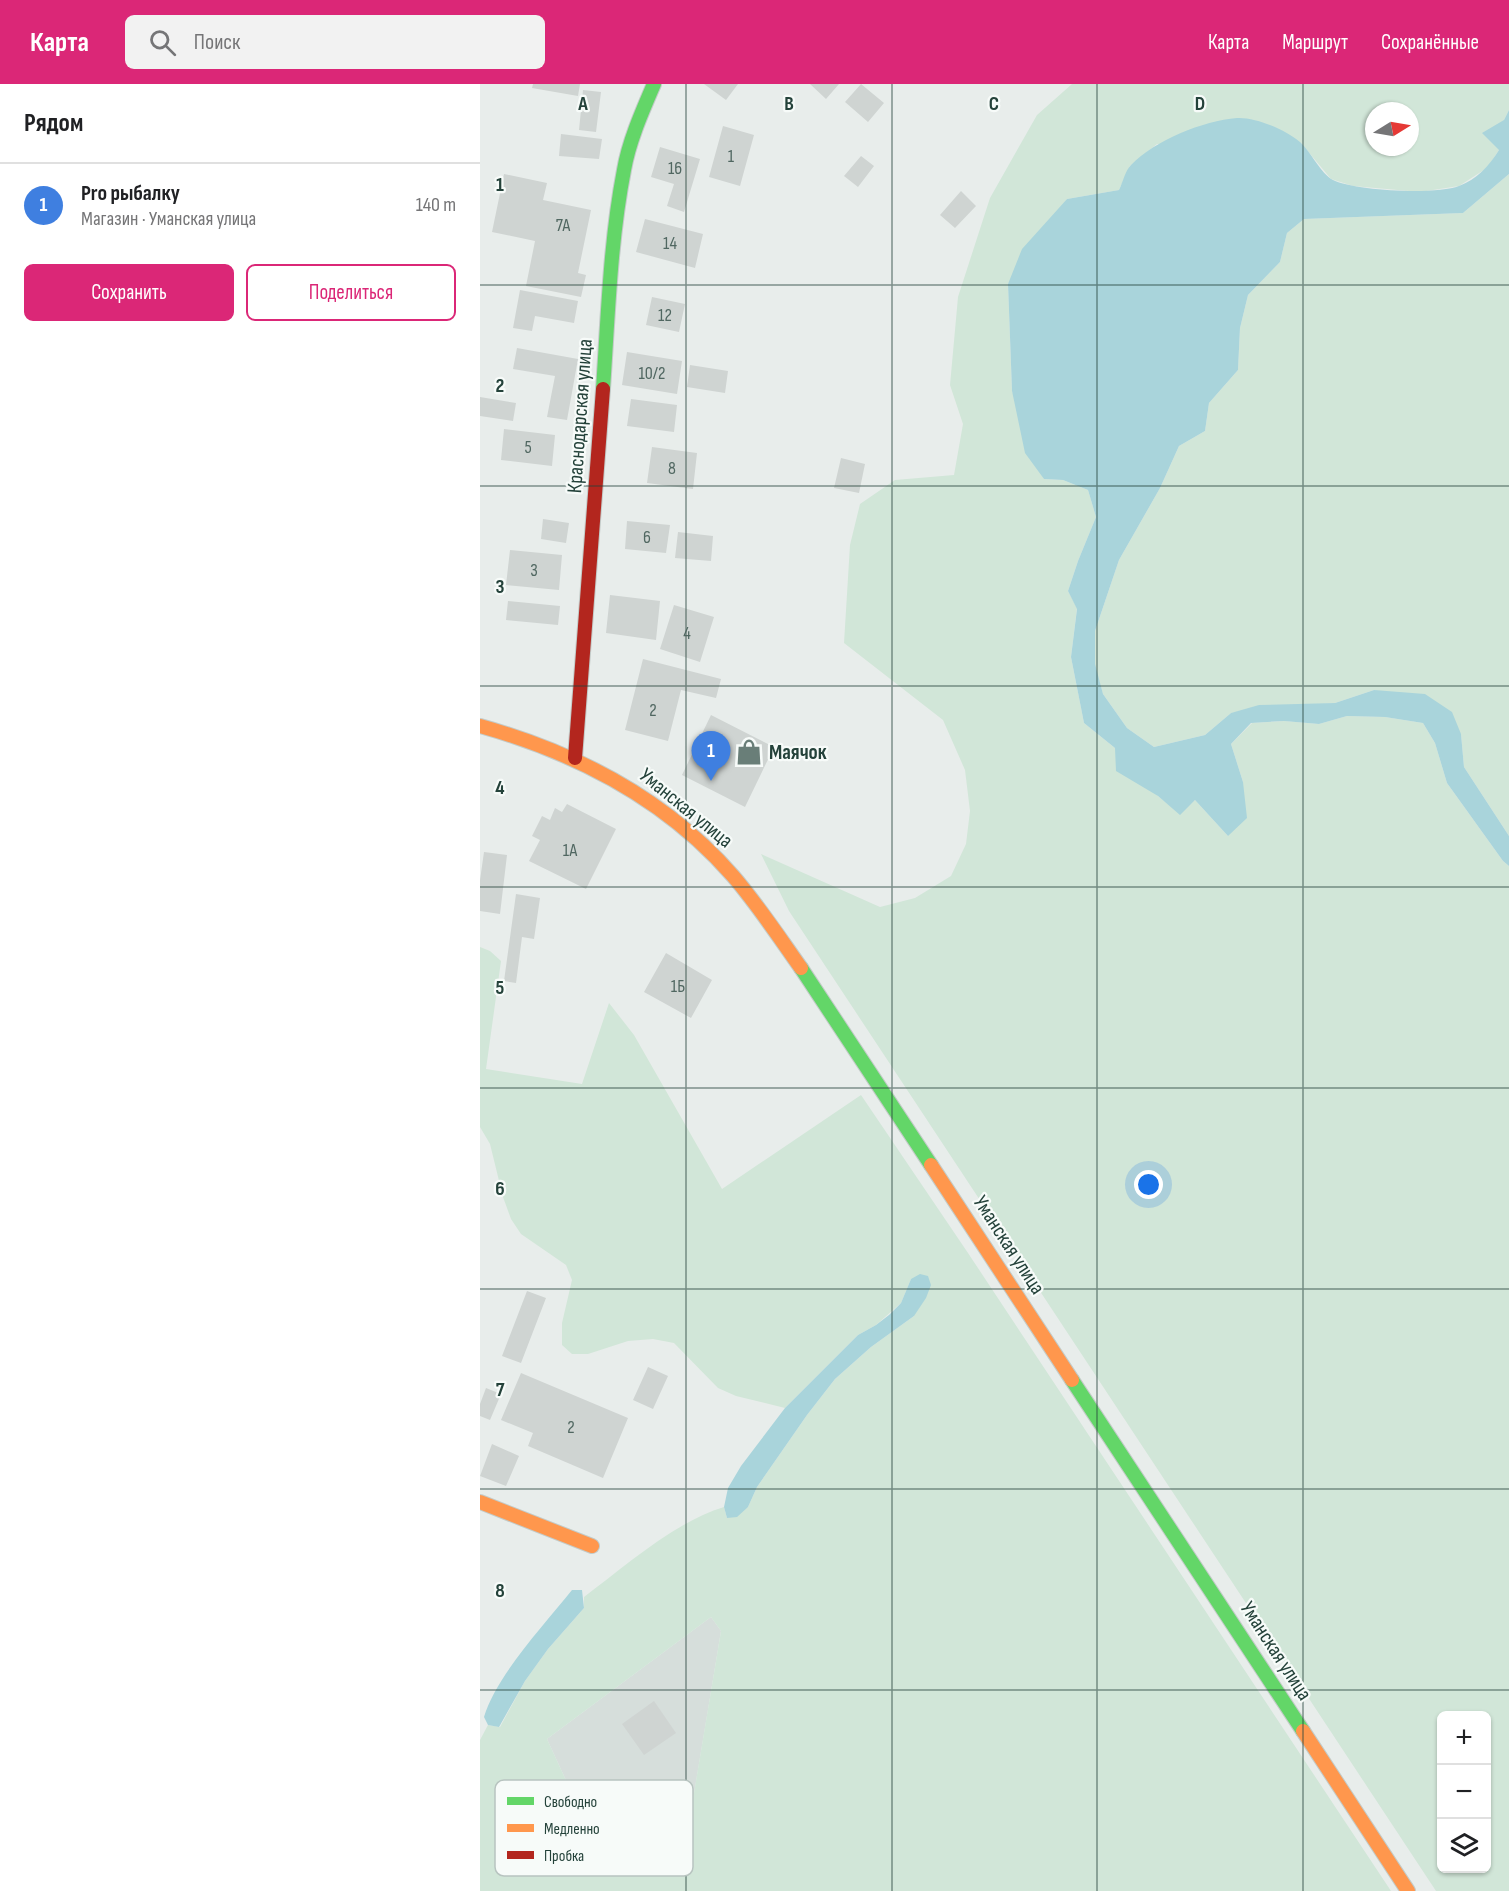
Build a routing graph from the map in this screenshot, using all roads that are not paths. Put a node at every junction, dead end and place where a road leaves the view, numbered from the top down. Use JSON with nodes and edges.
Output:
{"nodes":[{"id":1,"x":654,"y":84,"type":"edge"},
{"id":2,"x":480,"y":726,"type":"edge"},
{"id":3,"x":575,"y":758,"type":"junction"},
{"id":4,"x":480,"y":1502,"type":"edge"},
{"id":5,"x":592,"y":1546,"type":"dead end"},
{"id":6,"x":1408,"y":1891,"type":"edge"}],
"edges":[{"from":1,"to":3,"type":"street","name":"Краснодарская улица"},
{"from":2,"to":3,"type":"street","name":"Уманская улица"},
{"from":3,"to":6,"type":"street","name":"Уманская улица"},
{"from":4,"to":5,"type":"street"}]}
